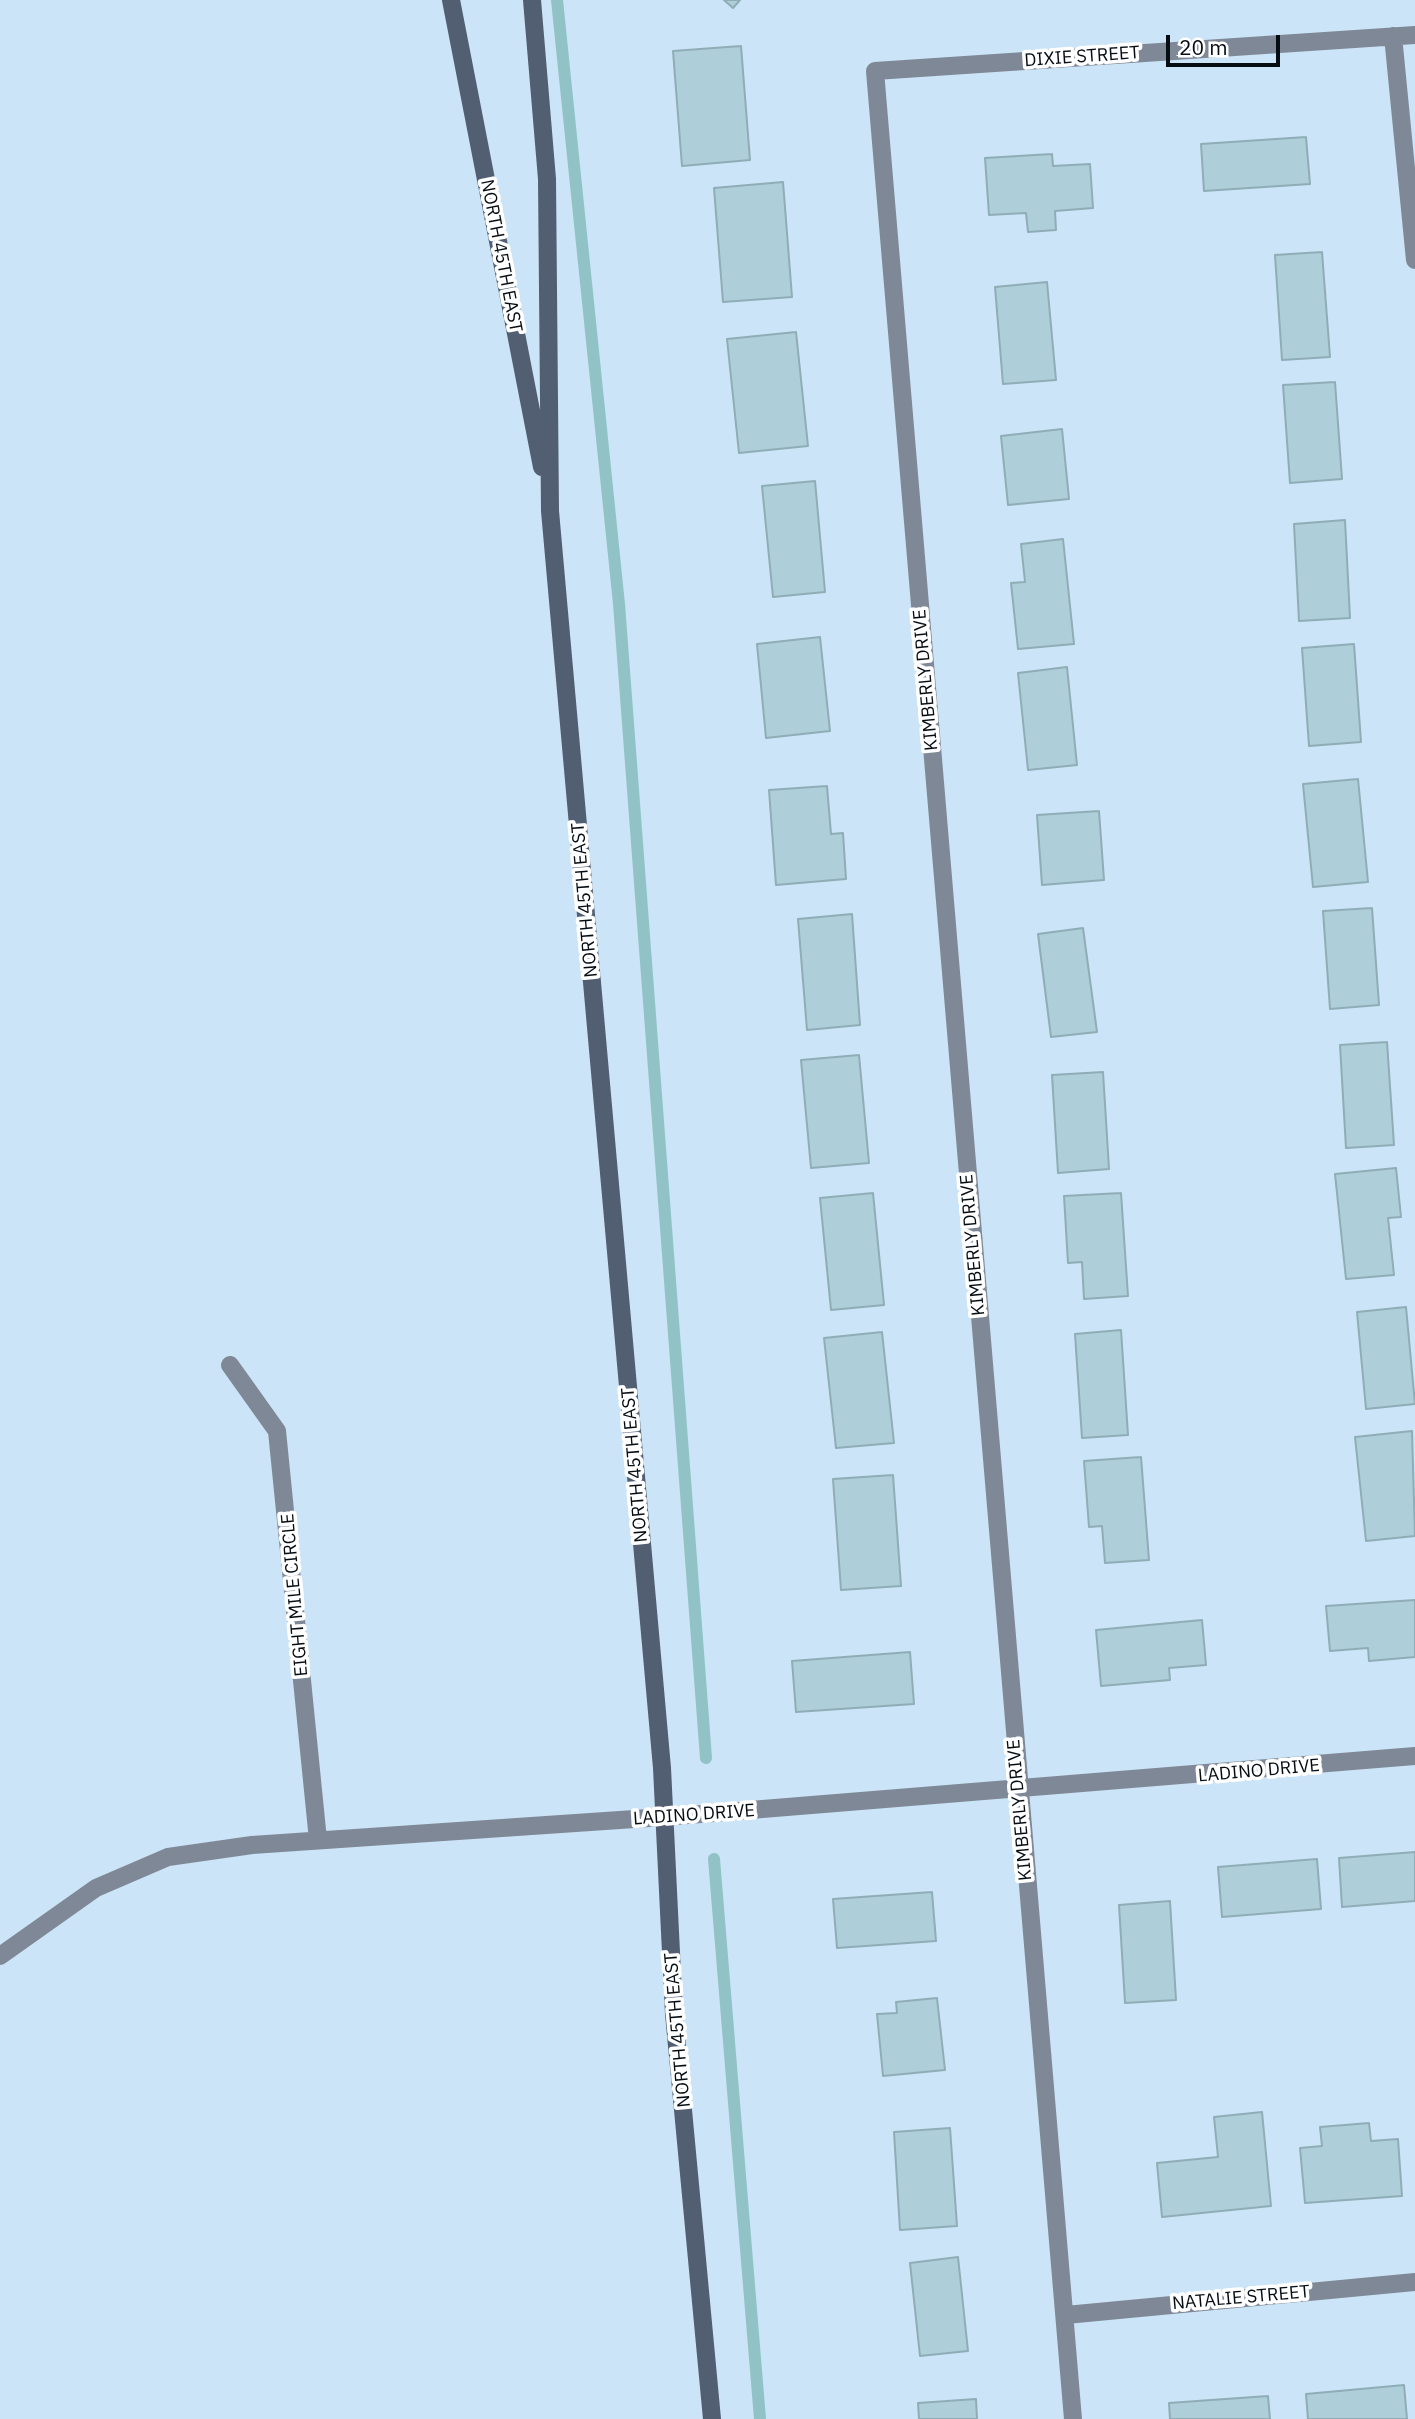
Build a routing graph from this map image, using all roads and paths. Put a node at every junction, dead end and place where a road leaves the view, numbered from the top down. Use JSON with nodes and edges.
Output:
{"nodes":[{"id":1,"x":451,"y":0,"type":"edge"},
{"id":2,"x":532,"y":0,"type":"edge"},
{"id":3,"x":1415,"y":35,"type":"edge"},
{"id":4,"x":1393,"y":36,"type":"junction"},
{"id":5,"x":875,"y":71,"type":"joint"},
{"id":6,"x":1415,"y":260,"type":"edge"},
{"id":7,"x":550,"y":512,"type":"junction"},
{"id":8,"x":230,"y":1365,"type":"dead end"},
{"id":9,"x":1415,"y":1756,"type":"edge"},
{"id":10,"x":1018,"y":1790,"type":"junction"},
{"id":11,"x":664,"y":1817,"type":"junction"},
{"id":12,"x":318,"y":1840,"type":"junction"},
{"id":13,"x":0,"y":1956,"type":"edge"},
{"id":14,"x":1415,"y":2282,"type":"edge"},
{"id":15,"x":1066,"y":2315,"type":"junction"},
{"id":16,"x":712,"y":2419,"type":"edge"},
{"id":17,"x":1073,"y":2419,"type":"edge"}],
"edges":[{"from":1,"to":7,"type":"main road","name":"NORTH 45TH EAST"},
{"from":2,"to":7,"type":"main road","name":"NORTH 45TH EAST"},
{"from":3,"to":4,"type":"street","name":"DIXIE STREET"},
{"from":4,"to":5,"type":"street","name":"DIXIE STREET"},
{"from":4,"to":6,"type":"street"},
{"from":5,"to":10,"type":"street","name":"KIMBERLY DRIVE"},
{"from":7,"to":11,"type":"main road","name":"NORTH 45TH EAST"},
{"from":8,"to":12,"type":"street","name":"EIGHT MILE CIRCLE"},
{"from":9,"to":10,"type":"street","name":"LADINO DRIVE"},
{"from":10,"to":11,"type":"street","name":"LADINO DRIVE"},
{"from":10,"to":15,"type":"street","name":"KIMBERLY DRIVE"},
{"from":11,"to":12,"type":"street","name":"LADINO DRIVE"},
{"from":11,"to":16,"type":"main road","name":"NORTH 45TH EAST"},
{"from":12,"to":13,"type":"street","name":"LADINO DRIVE"},
{"from":14,"to":15,"type":"street","name":"NATALIE STREET"},
{"from":15,"to":17,"type":"street","name":"KIMBERLY DRIVE"}]}
